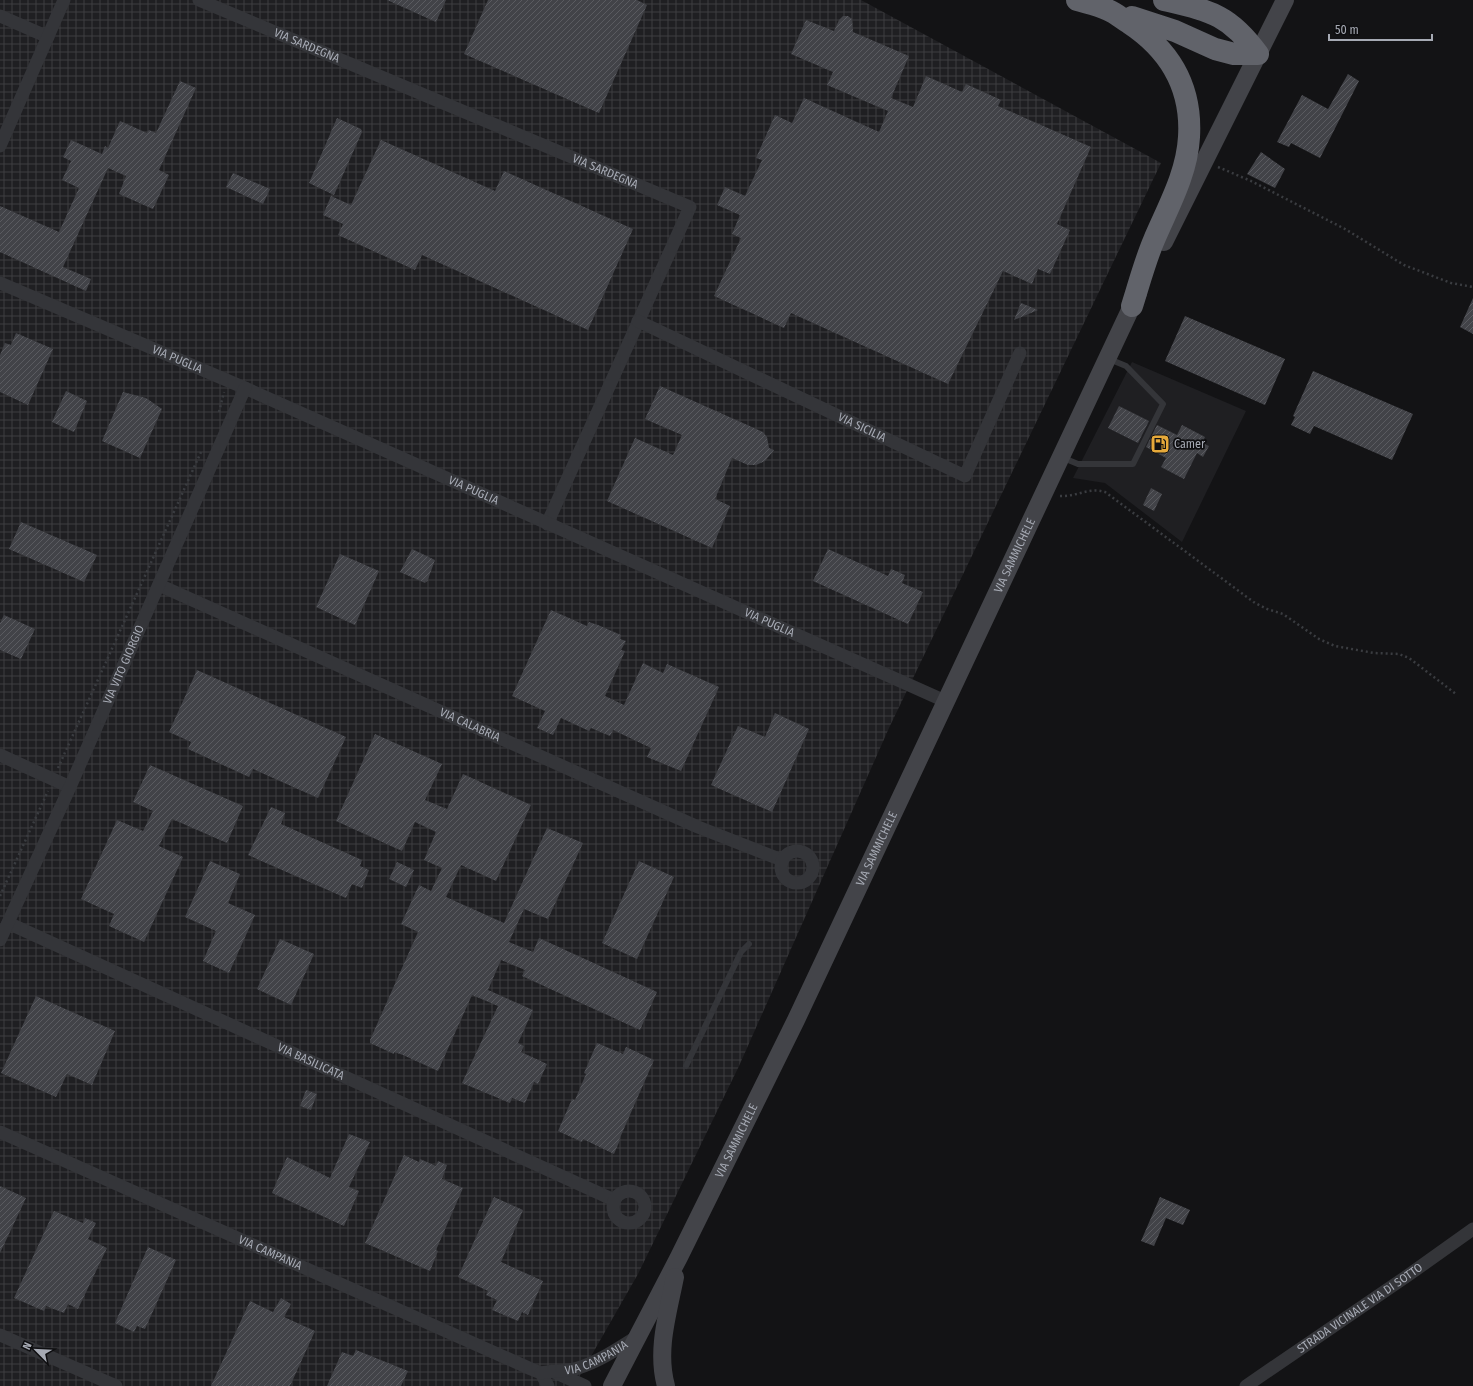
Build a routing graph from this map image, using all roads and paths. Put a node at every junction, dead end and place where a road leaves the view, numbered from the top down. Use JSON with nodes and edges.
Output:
{"nodes":[{"id":1,"x":64,"y":0,"type":"edge"},
{"id":2,"x":199,"y":0,"type":"edge"},
{"id":3,"x":1076,"y":0,"type":"edge"},
{"id":4,"x":1164,"y":0,"type":"edge"},
{"id":5,"x":1285,"y":0,"type":"edge"},
{"id":6,"x":1109,"y":10,"type":"junction"},
{"id":7,"x":0,"y":16,"type":"edge"},
{"id":8,"x":48,"y":37,"type":"junction"},
{"id":9,"x":1258,"y":54,"type":"junction"},
{"id":10,"x":0,"y":146,"type":"edge"},
{"id":11,"x":1204,"y":161,"type":"junction"},
{"id":12,"x":0,"y":282,"type":"edge"},
{"id":13,"x":1473,"y":287,"type":"edge"},
{"id":14,"x":1132,"y":306,"type":"junction"},
{"id":15,"x":638,"y":321,"type":"junction"},
{"id":16,"x":1020,"y":353,"type":"dead end"},
{"id":17,"x":1107,"y":358,"type":"junction"},
{"id":18,"x":228,"y":380,"type":"junction"},
{"id":19,"x":245,"y":388,"type":"junction"},
{"id":20,"x":218,"y":414,"type":"dead end"},
{"id":21,"x":202,"y":450,"type":"dead end"},
{"id":22,"x":1060,"y":457,"type":"junction"},
{"id":23,"x":1044,"y":491,"type":"junction"},
{"id":24,"x":546,"y":524,"type":"junction"},
{"id":25,"x":159,"y":585,"type":"junction"},
{"id":26,"x":1456,"y":694,"type":"dead end"},
{"id":27,"x":945,"y":701,"type":"junction"},
{"id":28,"x":0,"y":755,"type":"edge"},
{"id":29,"x":53,"y":780,"type":"junction"},
{"id":30,"x":70,"y":787,"type":"junction"},
{"id":31,"x":782,"y":860,"type":"dead end"},
{"id":32,"x":0,"y":896,"type":"edge"},
{"id":33,"x":8,"y":923,"type":"junction"},
{"id":34,"x":0,"y":940,"type":"edge"},
{"id":35,"x":749,"y":944,"type":"dead end"},
{"id":36,"x":686,"y":1066,"type":"dead end"},
{"id":37,"x":0,"y":1132,"type":"edge"},
{"id":38,"x":614,"y":1200,"type":"dead end"},
{"id":39,"x":1473,"y":1229,"type":"edge"},
{"id":40,"x":679,"y":1257,"type":"junction"},
{"id":41,"x":0,"y":1335,"type":"edge"},
{"id":42,"x":638,"y":1335,"type":"junction"},
{"id":43,"x":547,"y":1380,"type":"edge"},
{"id":44,"x":116,"y":1386,"type":"edge"},
{"id":45,"x":585,"y":1386,"type":"edge"},
{"id":46,"x":612,"y":1386,"type":"edge"},
{"id":47,"x":666,"y":1386,"type":"edge"},
{"id":48,"x":1246,"y":1386,"type":"edge"}],
"edges":[{"from":1,"to":8,"type":"street"},
{"from":2,"to":15,"type":"street","name":"VIA SARDEGNA"},
{"from":3,"to":6,"type":"highway"},
{"from":4,"to":9,"type":"highway"},
{"from":5,"to":9,"type":"main road","name":"VIA SAMMICHELE"},
{"from":6,"to":9,"type":"highway"},
{"from":6,"to":14,"type":"highway"},
{"from":7,"to":8,"type":"street"},
{"from":8,"to":10,"type":"street"},
{"from":9,"to":11,"type":"main road","name":"VIA SAMMICHELE"},
{"from":11,"to":13,"type":"path"},
{"from":11,"to":14,"type":"main road","name":"VIA SAMMICHELE"},
{"from":12,"to":18,"type":"street","name":"VIA PUGLIA"},
{"from":14,"to":17,"type":"main road","name":"VIA SAMMICHELE"},
{"from":15,"to":16,"type":"street","name":"VIA SICILIA"},
{"from":15,"to":24,"type":"street","name":"VIA SARDEGNA"},
{"from":17,"to":22,"type":"main road","name":"VIA SAMMICHELE"},
{"from":17,"to":22,"type":"lane"},
{"from":18,"to":19,"type":"street","name":"VIA PUGLIA"},
{"from":18,"to":20,"type":"path"},
{"from":19,"to":24,"type":"street","name":"VIA PUGLIA"},
{"from":19,"to":25,"type":"street","name":"VIA VITO GIORGIO"},
{"from":21,"to":29,"type":"path"},
{"from":22,"to":23,"type":"main road","name":"VIA SAMMICHELE"},
{"from":23,"to":26,"type":"path"},
{"from":23,"to":27,"type":"main road","name":"VIA SAMMICHELE"},
{"from":24,"to":27,"type":"street","name":"VIA PUGLIA"},
{"from":25,"to":30,"type":"street","name":"VIA VITO GIORGIO"},
{"from":25,"to":31,"type":"street","name":"VIA CALABRIA"},
{"from":27,"to":40,"type":"main road","name":"VIA SAMMICHELE"},
{"from":28,"to":29,"type":"street"},
{"from":29,"to":30,"type":"street"},
{"from":29,"to":32,"type":"path"},
{"from":30,"to":33,"type":"street","name":"VIA VITO GIORGIO"},
{"from":33,"to":34,"type":"street","name":"VIA VITO GIORGIO"},
{"from":33,"to":38,"type":"street","name":"VIA BASILICATA"},
{"from":35,"to":36,"type":"lane"},
{"from":37,"to":43,"type":"street","name":"VIA CAMPANIA"},
{"from":39,"to":48,"type":"street","name":"STRADA VICINALE VIA DI SOTTO"},
{"from":40,"to":42,"type":"main road","name":"VIA SAMMICHELE"},
{"from":40,"to":47,"type":"main road"},
{"from":41,"to":44,"type":"street"},
{"from":42,"to":43,"type":"street","name":"VIA CAMPANIA"},
{"from":42,"to":46,"type":"main road","name":"VIA SAMMICHELE"},
{"from":43,"to":45,"type":"street","name":"VIA CAMPANIA"}]}
